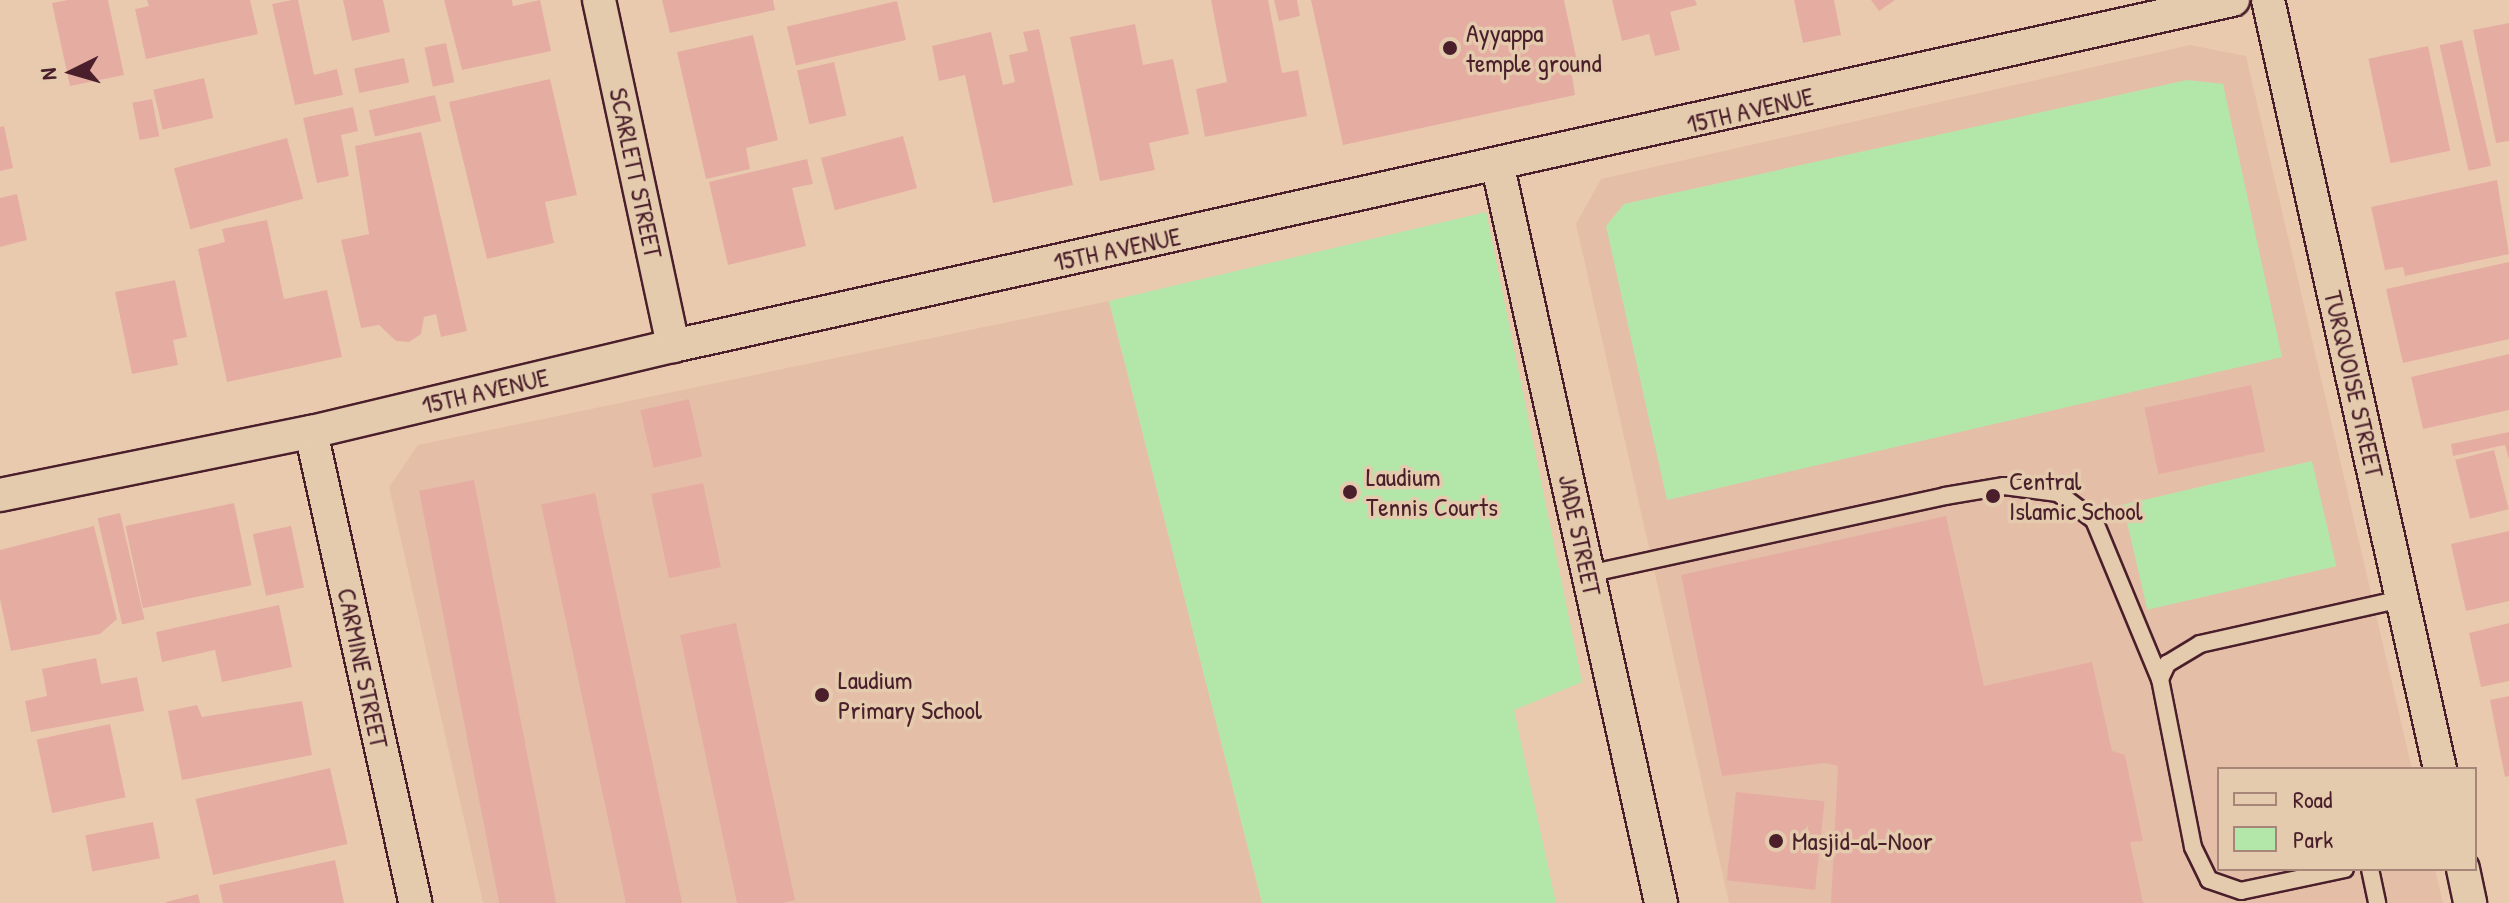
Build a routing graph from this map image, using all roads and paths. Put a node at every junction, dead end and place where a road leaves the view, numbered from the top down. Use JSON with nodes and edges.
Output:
{"nodes":[{"id":1,"x":599,"y":0,"type":"edge"},
{"id":2,"x":2233,"y":0,"type":"edge"},
{"id":3,"x":2268,"y":0,"type":"edge"},
{"id":4,"x":1498,"y":167,"type":"junction"},
{"id":5,"x":673,"y":346,"type":"junction"},
{"id":6,"x":311,"y":432,"type":"junction"},
{"id":7,"x":0,"y":495,"type":"edge"},
{"id":8,"x":1588,"y":574,"type":"junction"},
{"id":9,"x":2402,"y":599,"type":"junction"},
{"id":10,"x":2160,"y":679,"type":"junction"},
{"id":11,"x":2440,"y":767,"type":"edge"},
{"id":12,"x":2338,"y":871,"type":"edge"},
{"id":13,"x":2370,"y":871,"type":"edge"},
{"id":14,"x":2463,"y":871,"type":"edge"},
{"id":15,"x":2256,"y":895,"type":"edge"},
{"id":16,"x":415,"y":903,"type":"edge"},
{"id":17,"x":1661,"y":903,"type":"edge"},
{"id":18,"x":2377,"y":903,"type":"edge"},
{"id":19,"x":2470,"y":903,"type":"edge"}],
"edges":[{"from":1,"to":5,"type":"street","name":"SCARLETT STREET"},
{"from":2,"to":4,"type":"street","name":"15TH AVENUE"},
{"from":3,"to":9,"type":"street","name":"TURQUOISE STREET"},
{"from":4,"to":5,"type":"street","name":"15TH AVENUE"},
{"from":4,"to":8,"type":"street","name":"JADE STREET"},
{"from":5,"to":6,"type":"street","name":"15TH AVENUE"},
{"from":6,"to":7,"type":"street","name":"15TH AVENUE"},
{"from":6,"to":16,"type":"street","name":"CARMINE STREET"},
{"from":8,"to":10,"type":"lane"},
{"from":8,"to":17,"type":"street","name":"JADE STREET"},
{"from":9,"to":10,"type":"lane"},
{"from":9,"to":11,"type":"street","name":"TURQUOISE STREET"},
{"from":10,"to":15,"type":"lane"},
{"from":12,"to":15,"type":"lane"},
{"from":13,"to":18,"type":"lane"},
{"from":14,"to":19,"type":"street"}]}
